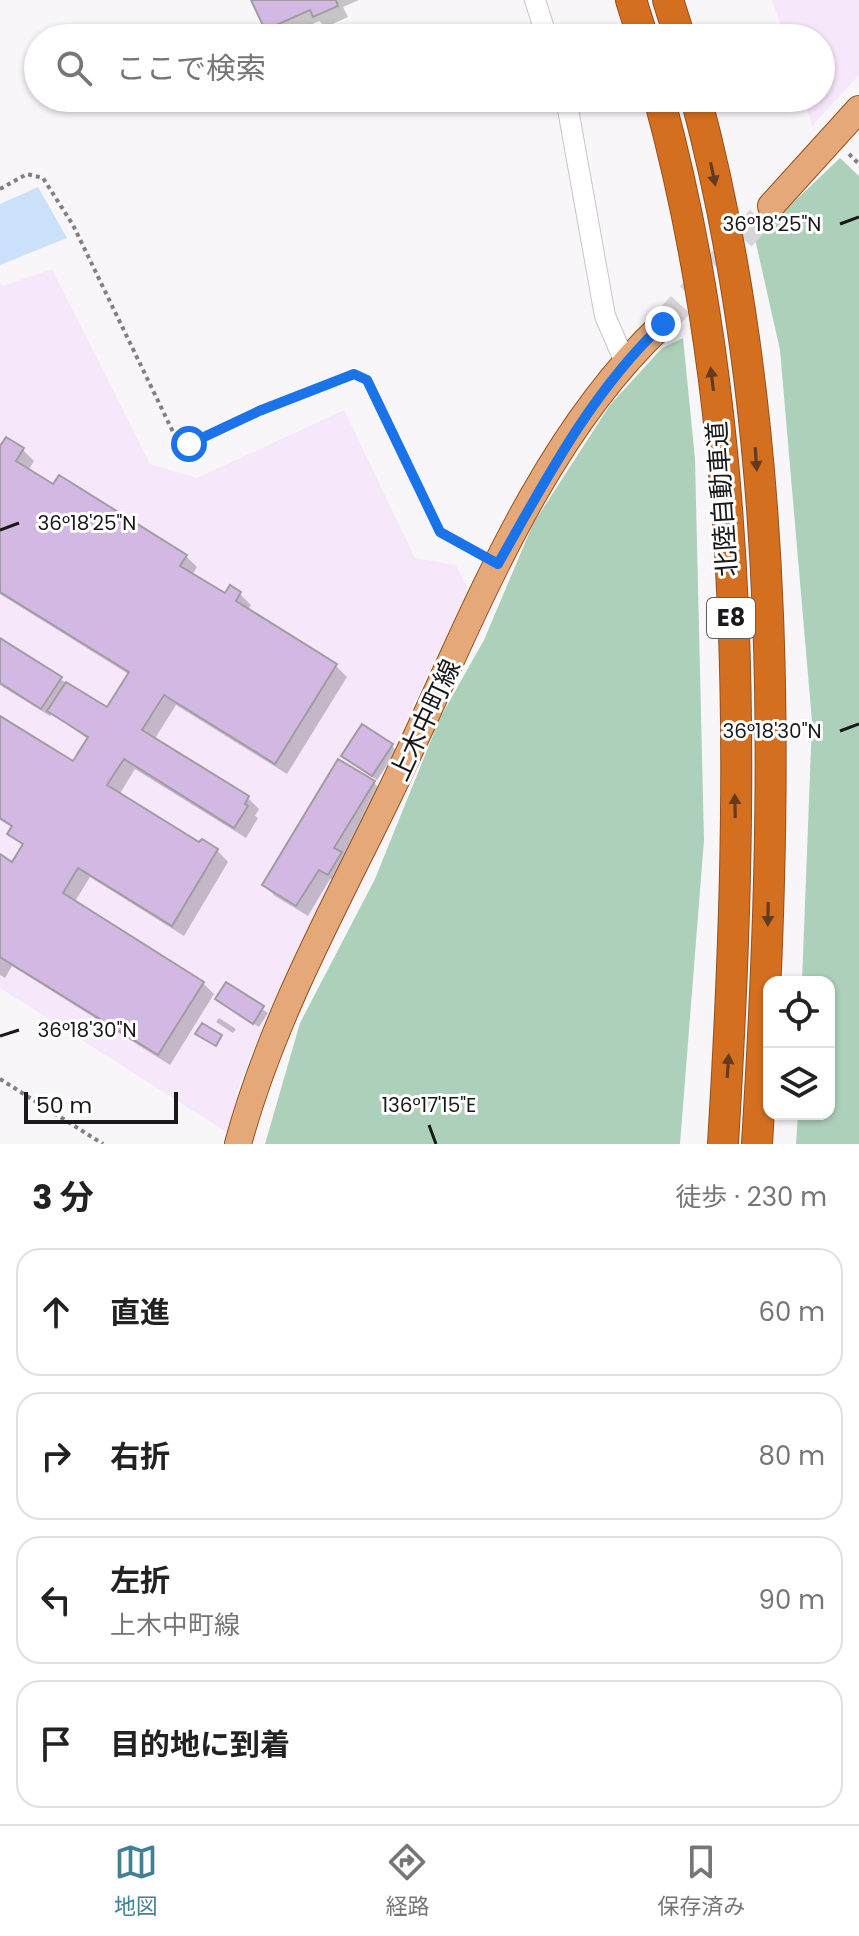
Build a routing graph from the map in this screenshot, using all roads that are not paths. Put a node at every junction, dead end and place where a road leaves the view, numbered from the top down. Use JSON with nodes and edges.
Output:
{"nodes":[{"id":1,"x":535,"y":0,"type":"edge"},
{"id":2,"x":631,"y":0,"type":"edge"},
{"id":3,"x":668,"y":0,"type":"edge"},
{"id":4,"x":543,"y":24,"type":"edge"},
{"id":5,"x":639,"y":24,"type":"edge"},
{"id":6,"x":676,"y":24,"type":"edge"},
{"id":7,"x":859,"y":109,"type":"edge"},
{"id":8,"x":569,"y":112,"type":"edge"},
{"id":9,"x":662,"y":112,"type":"edge"},
{"id":10,"x":699,"y":112,"type":"edge"},
{"id":11,"x":771,"y":206,"type":"tunnel mouth"},
{"id":12,"x":663,"y":324,"type":"tunnel mouth"},
{"id":13,"x":625,"y":362,"type":"junction"},
{"id":14,"x":238,"y":1144,"type":"edge"},
{"id":15,"x":723,"y":1144,"type":"edge"},
{"id":16,"x":757,"y":1144,"type":"edge"}],
"edges":[{"from":1,"to":4,"type":"street"},
{"from":2,"to":5,"type":"highway"},
{"from":3,"to":6,"type":"highway"},
{"from":7,"to":11,"type":"main road"},
{"from":8,"to":13,"type":"street"},
{"from":15,"to":9,"type":"highway","name":"北陸自動車道","number":"E8","one_way":true},
{"from":10,"to":16,"type":"highway","name":"北陸自動車道","number":"E8","one_way":true},
{"from":12,"to":13,"type":"main road","name":"上木中町線"},
{"from":13,"to":14,"type":"main road","name":"上木中町線"}]}
